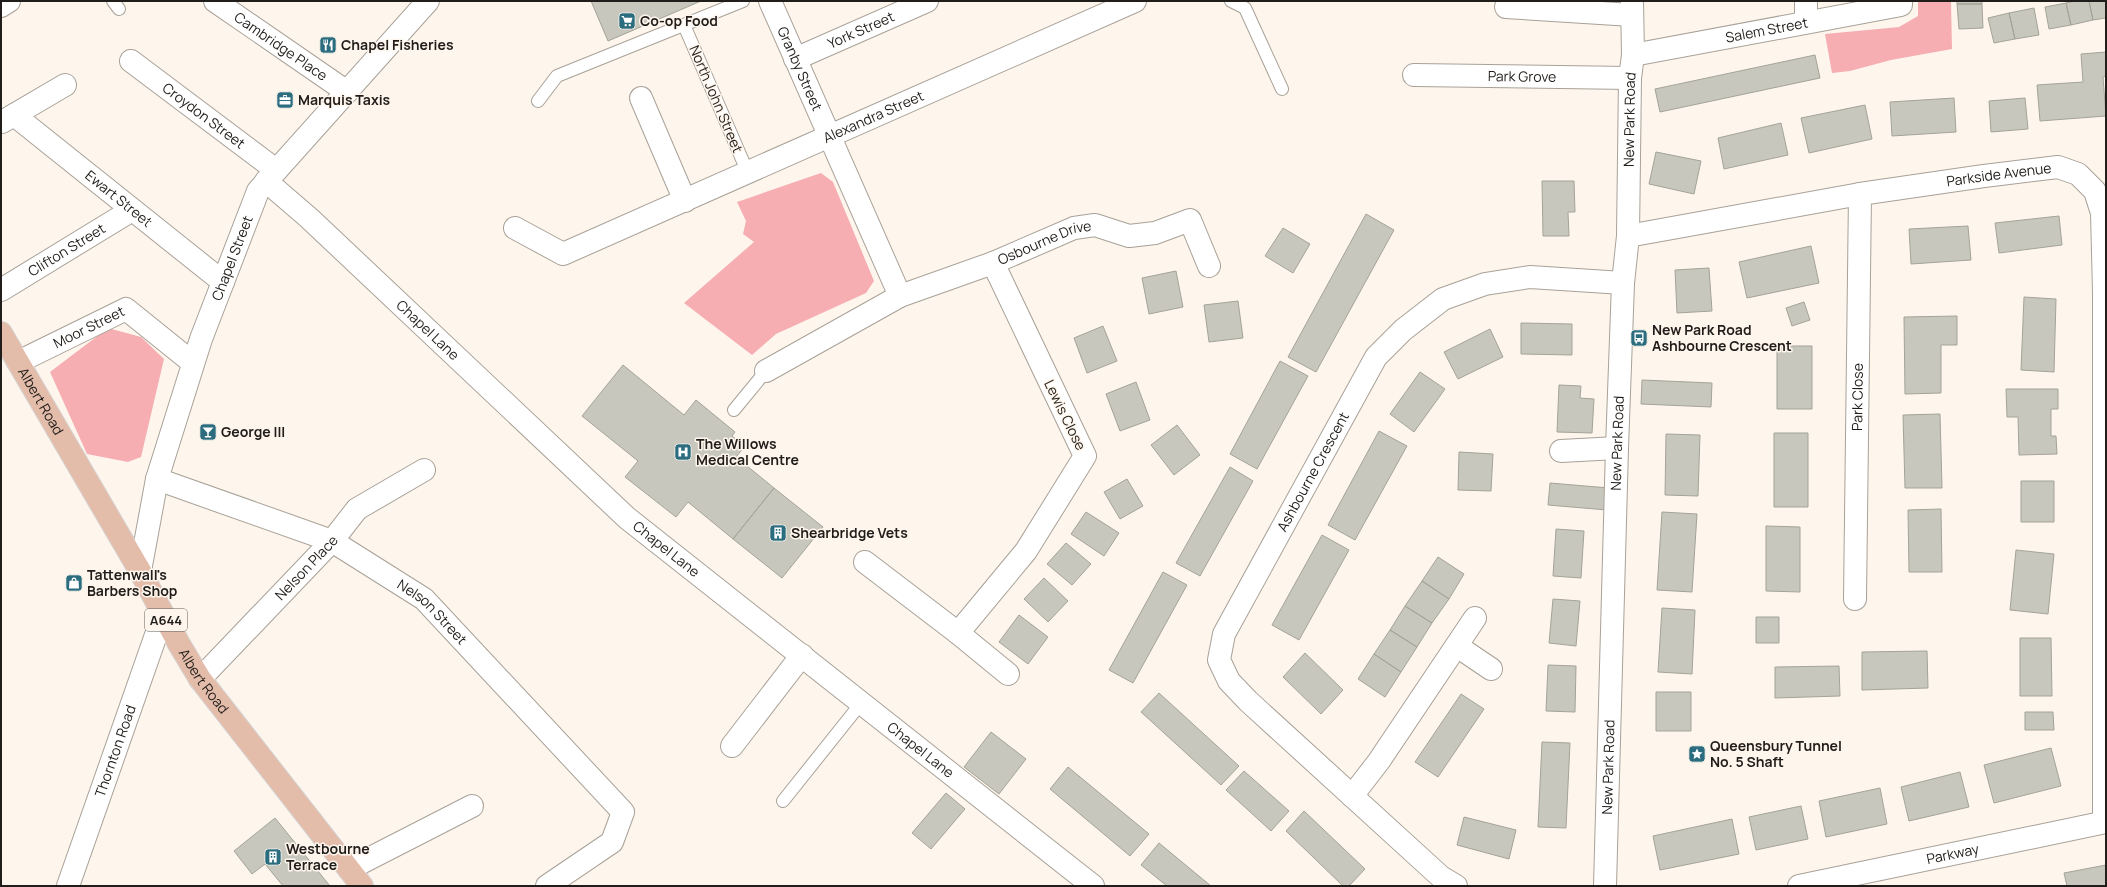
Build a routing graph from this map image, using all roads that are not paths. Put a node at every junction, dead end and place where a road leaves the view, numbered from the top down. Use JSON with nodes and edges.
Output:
{"nodes":[{"id":1,"x":9,"y":1,"type":"edge"},
{"id":2,"x":215,"y":1,"type":"edge"},
{"id":3,"x":428,"y":1,"type":"edge"},
{"id":4,"x":743,"y":1,"type":"edge"},
{"id":5,"x":770,"y":1,"type":"edge"},
{"id":6,"x":927,"y":1,"type":"edge"},
{"id":7,"x":1135,"y":1,"type":"edge"},
{"id":8,"x":1231,"y":1,"type":"edge"},
{"id":9,"x":1901,"y":3,"type":"edge"},
{"id":10,"x":1114,"y":5,"type":"edge"},
{"id":11,"x":1,"y":6,"type":"edge"},
{"id":12,"x":1506,"y":7,"type":"dead end"},
{"id":13,"x":1632,"y":8,"type":"edge"},
{"id":14,"x":1806,"y":11,"type":"edge"},
{"id":15,"x":684,"y":25,"type":"junction"},
{"id":16,"x":1633,"y":55,"type":"junction"},
{"id":17,"x":795,"y":58,"type":"junction"},
{"id":18,"x":131,"y":61,"type":"dead end"},
{"id":19,"x":1414,"y":75,"type":"dead end"},
{"id":20,"x":1630,"y":78,"type":"junction"},
{"id":21,"x":65,"y":85,"type":"dead end"},
{"id":22,"x":1282,"y":89,"type":"dead end"},
{"id":23,"x":347,"y":92,"type":"junction"},
{"id":24,"x":640,"y":98,"type":"dead end"},
{"id":25,"x":538,"y":101,"type":"dead end"},
{"id":26,"x":8,"y":119,"type":"edge"},
{"id":27,"x":829,"y":137,"type":"junction"},
{"id":28,"x":748,"y":173,"type":"junction"},
{"id":29,"x":271,"y":175,"type":"junction"},
{"id":30,"x":1860,"y":194,"type":"junction"},
{"id":31,"x":685,"y":201,"type":"junction"},
{"id":32,"x":132,"y":210,"type":"junction"},
{"id":33,"x":514,"y":228,"type":"dead end"},
{"id":34,"x":1628,"y":236,"type":"junction"},
{"id":35,"x":993,"y":263,"type":"junction"},
{"id":36,"x":1209,"y":266,"type":"dead end"},
{"id":37,"x":223,"y":282,"type":"junction"},
{"id":38,"x":1623,"y":283,"type":"junction"},
{"id":39,"x":1,"y":290,"type":"edge"},
{"id":40,"x":2105,"y":292,"type":"edge"},
{"id":41,"x":900,"y":296,"type":"junction"},
{"id":42,"x":1,"y":333,"type":"edge"},
{"id":43,"x":18,"y":362,"type":"junction"},
{"id":44,"x":193,"y":363,"type":"junction"},
{"id":45,"x":766,"y":370,"type":"joint"},
{"id":46,"x":734,"y":410,"type":"dead end"},
{"id":47,"x":1617,"y":448,"type":"junction"},
{"id":48,"x":1561,"y":450,"type":"dead end"},
{"id":49,"x":424,"y":470,"type":"dead end"},
{"id":50,"x":157,"y":479,"type":"junction"},
{"id":51,"x":332,"y":541,"type":"junction"},
{"id":52,"x":865,"y":562,"type":"dead end"},
{"id":53,"x":140,"y":571,"type":"junction"},
{"id":54,"x":1855,"y":599,"type":"dead end"},
{"id":55,"x":163,"y":615,"type":"junction"},
{"id":56,"x":1475,"y":618,"type":"dead end"},
{"id":57,"x":958,"y":633,"type":"junction"},
{"id":58,"x":1457,"y":646,"type":"junction"},
{"id":59,"x":802,"y":655,"type":"junction"},
{"id":60,"x":1491,"y":669,"type":"dead end"},
{"id":61,"x":1008,"y":674,"type":"dead end"},
{"id":62,"x":200,"y":679,"type":"junction"},
{"id":63,"x":862,"y":702,"type":"junction"},
{"id":64,"x":732,"y":746,"type":"dead end"},
{"id":65,"x":1352,"y":796,"type":"junction"},
{"id":66,"x":783,"y":801,"type":"dead end"},
{"id":67,"x":472,"y":806,"type":"dead end"},
{"id":68,"x":2105,"y":822,"type":"edge"},
{"id":69,"x":356,"y":878,"type":"edge"},
{"id":70,"x":68,"y":886,"type":"edge"},
{"id":71,"x":547,"y":886,"type":"edge"},
{"id":72,"x":1093,"y":886,"type":"edge"},
{"id":73,"x":1456,"y":886,"type":"edge"},
{"id":74,"x":1605,"y":886,"type":"edge"},
{"id":75,"x":1799,"y":886,"type":"edge"}],
"edges":[{"from":1,"to":11,"type":"street"},
{"from":2,"to":23,"type":"street","name":"Cambridge Place"},
{"from":3,"to":23,"type":"street","name":"Chapel Street"},
{"from":4,"to":15,"type":"lane"},
{"from":5,"to":17,"type":"street","name":"Granby Street"},
{"from":6,"to":17,"type":"street","name":"York Street"},
{"from":7,"to":10,"type":"street","name":"Alexandra Street"},
{"from":8,"to":22,"type":"lane"},
{"from":9,"to":14,"type":"street","name":"Salem Street"},
{"from":10,"to":27,"type":"street","name":"Alexandra Street"},
{"from":12,"to":13,"type":"street"},
{"from":13,"to":16,"type":"street","name":"New Park Road"},
{"from":14,"to":16,"type":"street","name":"Salem Street"},
{"from":15,"to":25,"type":"lane"},
{"from":15,"to":28,"type":"lane","name":"North John Street"},
{"from":16,"to":20,"type":"street","name":"New Park Road"},
{"from":17,"to":27,"type":"street","name":"Granby Street"},
{"from":18,"to":29,"type":"street","name":"Croydon Street"},
{"from":19,"to":20,"type":"street","name":"Park Grove"},
{"from":20,"to":34,"type":"street","name":"New Park Road"},
{"from":21,"to":26,"type":"street"},
{"from":23,"to":29,"type":"street","name":"Chapel Street"},
{"from":24,"to":31,"type":"street"},
{"from":26,"to":32,"type":"street","name":"Ewart Street"},
{"from":27,"to":28,"type":"street","name":"Alexandra Street"},
{"from":27,"to":41,"type":"street"},
{"from":28,"to":31,"type":"street","name":"Alexandra Street"},
{"from":29,"to":37,"type":"street","name":"Chapel Street"},
{"from":29,"to":59,"type":"street","name":"Chapel Lane"},
{"from":30,"to":34,"type":"street","name":"Parkside Avenue"},
{"from":30,"to":40,"type":"street","name":"Parkside Avenue"},
{"from":30,"to":54,"type":"street","name":"Park Close"},
{"from":31,"to":33,"type":"street","name":"Alexandra Street"},
{"from":32,"to":37,"type":"street","name":"Ewart Street"},
{"from":32,"to":39,"type":"street","name":"Clifton Street"},
{"from":34,"to":38,"type":"street","name":"New Park Road"},
{"from":35,"to":36,"type":"street","name":"Osbourne Drive"},
{"from":35,"to":41,"type":"street","name":"Osbourne Drive"},
{"from":35,"to":57,"type":"street","name":"Lewis Close"},
{"from":37,"to":44,"type":"street","name":"Chapel Street"},
{"from":38,"to":47,"type":"street","name":"New Park Road"},
{"from":38,"to":65,"type":"street","name":"Ashbourne Crescent"},
{"from":40,"to":68,"type":"street","name":"Parkside Avenue"},
{"from":41,"to":45,"type":"street","name":"Osbourne Drive"},
{"from":42,"to":43,"type":"main road","name":"Albert Road","number":"A644"},
{"from":43,"to":44,"type":"street","name":"Moor Street"},
{"from":43,"to":53,"type":"main road","name":"Albert Road","number":"A644"},
{"from":44,"to":50,"type":"street","name":"Chapel Street"},
{"from":45,"to":46,"type":"lane"},
{"from":47,"to":48,"type":"street"},
{"from":47,"to":74,"type":"street","name":"New Park Road"},
{"from":49,"to":51,"type":"street","name":"Nelson Place"},
{"from":50,"to":51,"type":"street","name":"Nelson Street"},
{"from":50,"to":53,"type":"street","name":"Chapel Street"},
{"from":51,"to":62,"type":"street","name":"Nelson Place"},
{"from":51,"to":71,"type":"street","name":"Nelson Street"},
{"from":52,"to":57,"type":"street"},
{"from":53,"to":55,"type":"main road","name":"Albert Road","number":"A644"},
{"from":55,"to":62,"type":"main road","name":"Albert Road","number":"A644"},
{"from":55,"to":70,"type":"street","name":"Thornton Road"},
{"from":56,"to":58,"type":"street"},
{"from":57,"to":61,"type":"street"},
{"from":58,"to":60,"type":"street"},
{"from":58,"to":65,"type":"street"},
{"from":59,"to":63,"type":"street","name":"Chapel Lane"},
{"from":59,"to":64,"type":"street"},
{"from":62,"to":69,"type":"main road","name":"Albert Road","number":"A644"},
{"from":63,"to":66,"type":"lane"},
{"from":63,"to":72,"type":"street","name":"Chapel Lane"},
{"from":65,"to":73,"type":"street","name":"Ashbourne Crescent"},
{"from":67,"to":69,"type":"street"},
{"from":68,"to":75,"type":"street","name":"Parkway"}]}
